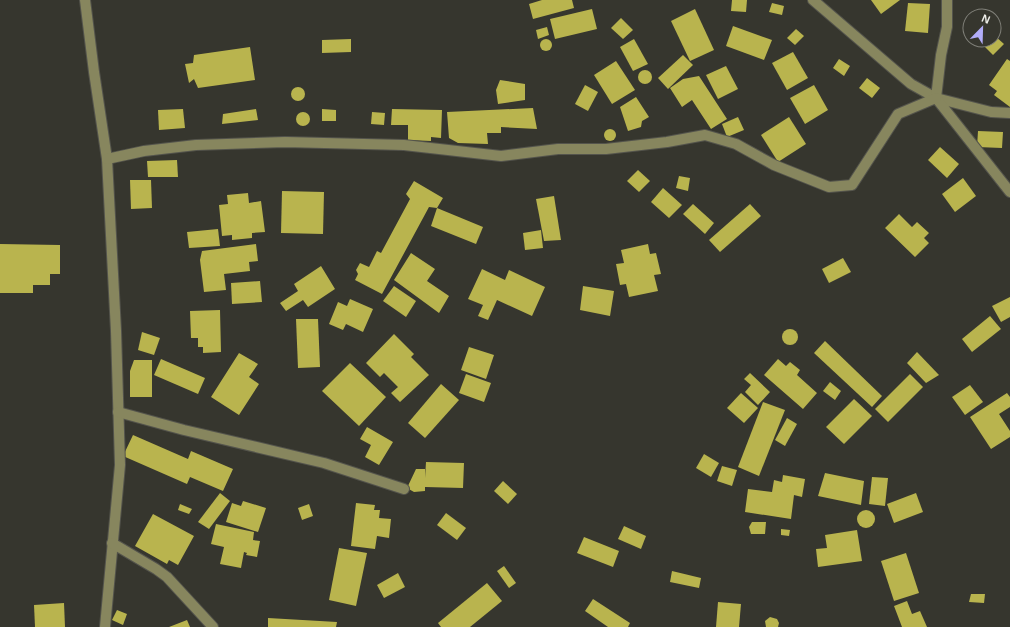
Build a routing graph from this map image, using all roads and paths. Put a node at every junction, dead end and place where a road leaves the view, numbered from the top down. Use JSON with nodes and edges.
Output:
{"nodes":[{"id":1,"x":84,"y":0,"type":"edge"},
{"id":2,"x":814,"y":0,"type":"edge"},
{"id":3,"x":947,"y":0,"type":"edge"},
{"id":4,"x":936,"y":98,"type":"junction"},
{"id":5,"x":1010,"y":113,"type":"edge"},
{"id":6,"x":107,"y":159,"type":"junction"},
{"id":7,"x":1010,"y":192,"type":"edge"},
{"id":8,"x":118,"y":412,"type":"junction"},
{"id":9,"x":404,"y":489,"type":"dead end"},
{"id":10,"x":112,"y":543,"type":"junction"},
{"id":11,"x":105,"y":627,"type":"edge"},
{"id":12,"x":213,"y":627,"type":"edge"}],
"edges":[{"from":1,"to":6,"type":"street"},
{"from":2,"to":4,"type":"street"},
{"from":3,"to":4,"type":"street"},
{"from":4,"to":5,"type":"street"},
{"from":4,"to":6,"type":"street"},
{"from":4,"to":7,"type":"street"},
{"from":6,"to":8,"type":"street"},
{"from":8,"to":9,"type":"street"},
{"from":8,"to":10,"type":"street"},
{"from":10,"to":11,"type":"street"},
{"from":10,"to":12,"type":"street"}]}
